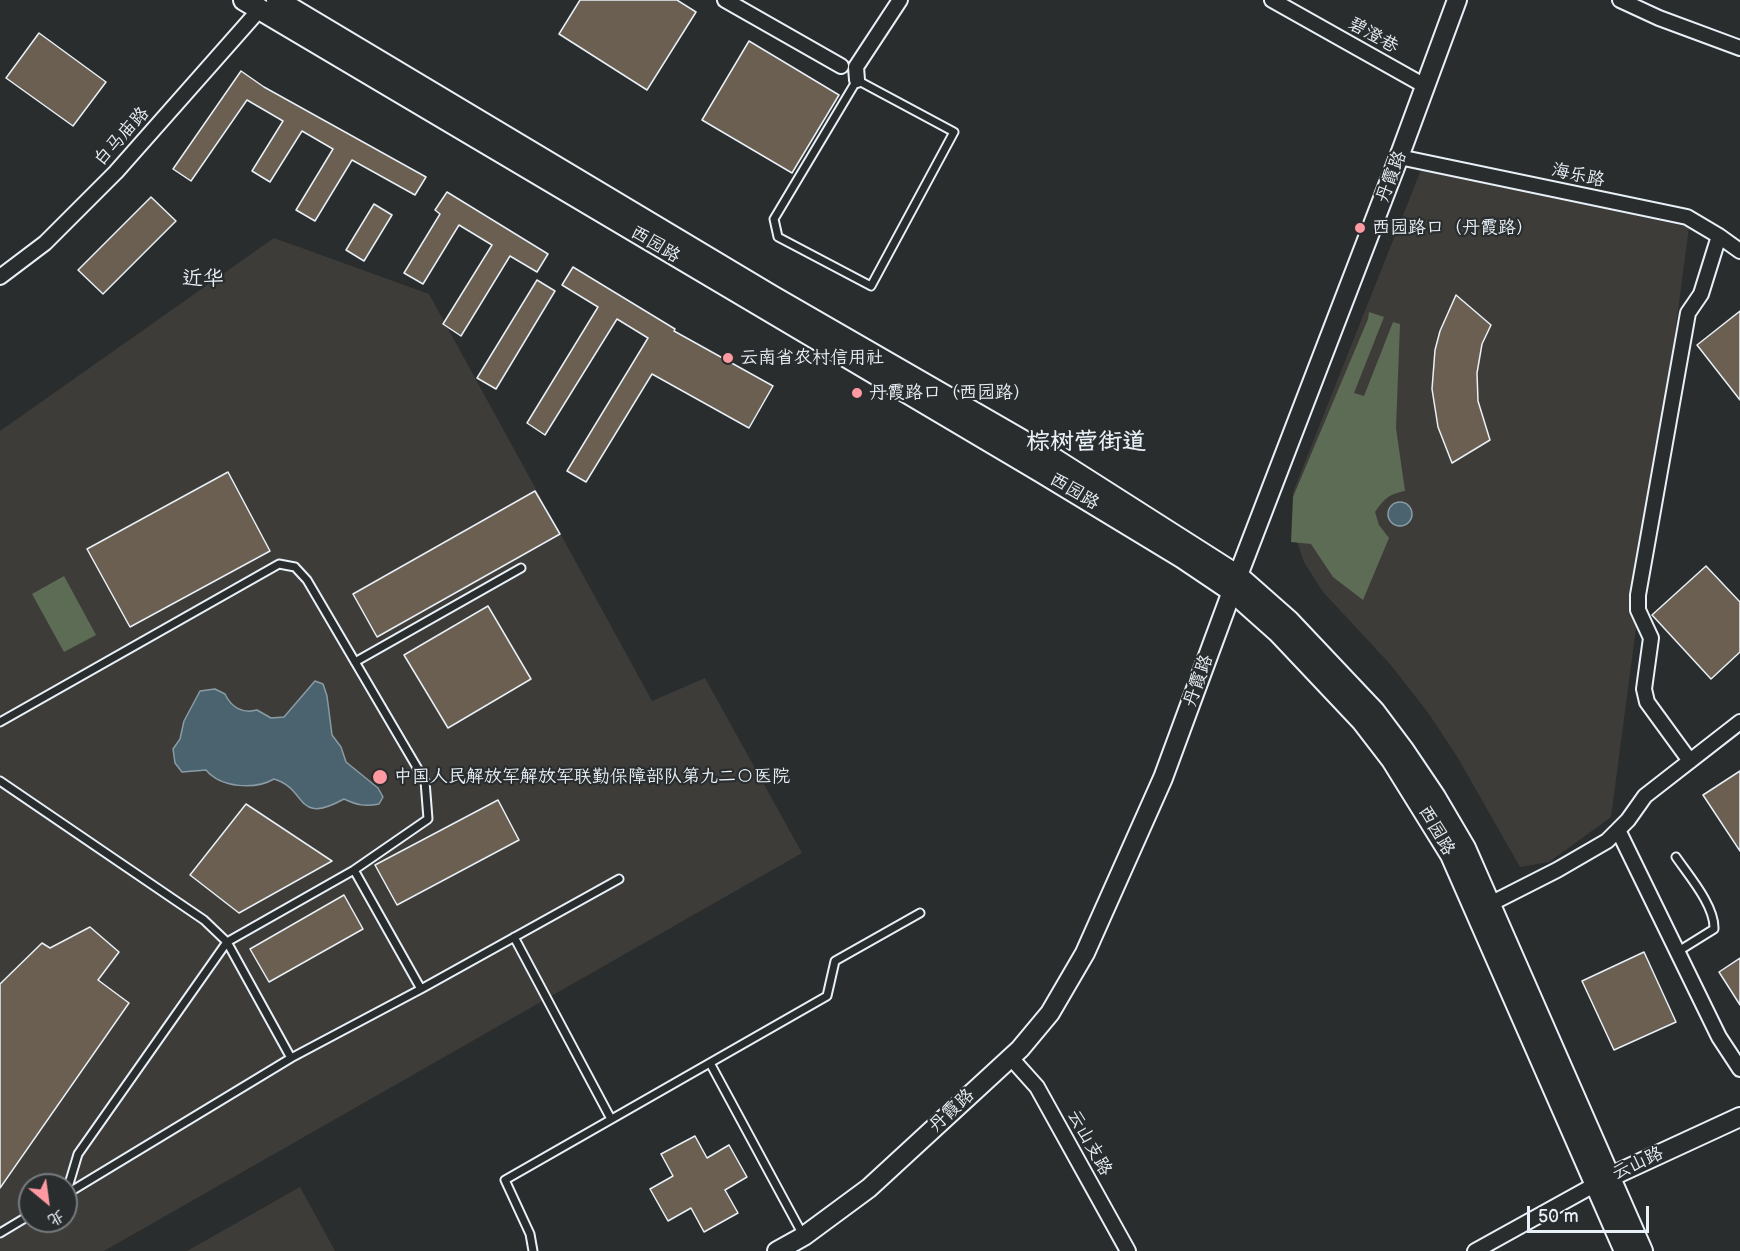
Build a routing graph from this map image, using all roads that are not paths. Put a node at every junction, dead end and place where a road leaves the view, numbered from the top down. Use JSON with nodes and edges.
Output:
{"nodes":[{"id":1,"x":725,"y":0,"type":"edge"},
{"id":2,"x":900,"y":0,"type":"edge"},
{"id":3,"x":1272,"y":0,"type":"edge"},
{"id":4,"x":1457,"y":0,"type":"edge"},
{"id":5,"x":1620,"y":0,"type":"edge"},
{"id":6,"x":268,"y":2,"type":"edge"},
{"id":7,"x":1740,"y":48,"type":"edge"},
{"id":8,"x":842,"y":66,"type":"dead end"},
{"id":9,"x":857,"y":80,"type":"junction"},
{"id":10,"x":1425,"y":86,"type":"junction"},
{"id":11,"x":1399,"y":157,"type":"junction"},
{"id":12,"x":1719,"y":236,"type":"junction"},
{"id":13,"x":1740,"y":251,"type":"edge"},
{"id":14,"x":0,"y":277,"type":"edge"},
{"id":15,"x":521,"y":568,"type":"dead end"},
{"id":16,"x":1235,"y":583,"type":"junction"},
{"id":17,"x":356,"y":662,"type":"junction"},
{"id":18,"x":0,"y":722,"type":"edge"},
{"id":19,"x":1740,"y":722,"type":"edge"},
{"id":20,"x":1690,"y":761,"type":"junction"},
{"id":21,"x":0,"y":781,"type":"edge"},
{"id":22,"x":1618,"y":830,"type":"junction"},
{"id":23,"x":1676,"y":857,"type":"dead end"},
{"id":24,"x":354,"y":870,"type":"junction"},
{"id":25,"x":619,"y":879,"type":"dead end"},
{"id":26,"x":1490,"y":904,"type":"junction"},
{"id":27,"x":921,"y":913,"type":"dead end"},
{"id":28,"x":514,"y":937,"type":"junction"},
{"id":29,"x":227,"y":942,"type":"junction"},
{"id":30,"x":1677,"y":952,"type":"junction"},
{"id":31,"x":421,"y":989,"type":"junction"},
{"id":32,"x":291,"y":1058,"type":"junction"},
{"id":33,"x":1011,"y":1058,"type":"junction"},
{"id":34,"x":710,"y":1063,"type":"junction"},
{"id":35,"x":1740,"y":1070,"type":"edge"},
{"id":36,"x":1740,"y":1117,"type":"edge"},
{"id":37,"x":610,"y":1119,"type":"junction"},
{"id":38,"x":73,"y":1173,"type":"edge"},
{"id":39,"x":1603,"y":1180,"type":"junction"},
{"id":40,"x":78,"y":1187,"type":"edge"},
{"id":41,"x":18,"y":1222,"type":"edge"},
{"id":42,"x":0,"y":1233,"type":"edge"},
{"id":43,"x":804,"y":1236,"type":"junction"},
{"id":44,"x":534,"y":1251,"type":"edge"},
{"id":45,"x":777,"y":1251,"type":"edge"},
{"id":46,"x":1128,"y":1251,"type":"edge"},
{"id":47,"x":1475,"y":1251,"type":"edge"},
{"id":48,"x":1625,"y":1251,"type":"edge"},
{"id":49,"x":1642,"y":1251,"type":"edge"}],
"edges":[{"from":1,"to":8,"type":"street"},
{"from":2,"to":9,"type":"street"},
{"from":3,"to":10,"type":"street","name":"碧澄巷"},
{"from":4,"to":10,"type":"street","name":"丹霞路"},
{"from":5,"to":7,"type":"street"},
{"from":6,"to":14,"type":"street","name":"白马庙路"},
{"from":6,"to":16,"type":"main road","name":"西园路"},
{"from":9,"to":9,"type":"lane"},
{"from":10,"to":11,"type":"street","name":"丹霞路"},
{"from":11,"to":12,"type":"street","name":"海乐路"},
{"from":11,"to":16,"type":"street","name":"丹霞路"},
{"from":12,"to":13,"type":"street","name":"海乐路"},
{"from":12,"to":20,"type":"street"},
{"from":15,"to":17,"type":"lane"},
{"from":16,"to":26,"type":"main road","name":"西园路"},
{"from":16,"to":33,"type":"street","name":"丹霞路"},
{"from":16,"to":39,"type":"main road","name":"西园路"},
{"from":17,"to":18,"type":"lane"},
{"from":17,"to":24,"type":"lane"},
{"from":19,"to":20,"type":"street"},
{"from":20,"to":22,"type":"street"},
{"from":21,"to":29,"type":"lane"},
{"from":22,"to":26,"type":"street"},
{"from":22,"to":30,"type":"street"},
{"from":23,"to":30,"type":"lane"},
{"from":24,"to":29,"type":"lane"},
{"from":24,"to":31,"type":"lane"},
{"from":25,"to":28,"type":"lane"},
{"from":26,"to":39,"type":"main road","name":"西园路"},
{"from":27,"to":34,"type":"lane"},
{"from":28,"to":31,"type":"lane"},
{"from":28,"to":37,"type":"lane"},
{"from":29,"to":32,"type":"lane"},
{"from":29,"to":38,"type":"lane"},
{"from":30,"to":35,"type":"street"},
{"from":31,"to":32,"type":"lane"},
{"from":32,"to":40,"type":"lane"},
{"from":33,"to":43,"type":"street","name":"丹霞路"},
{"from":33,"to":46,"type":"street","name":"云山支路"},
{"from":34,"to":37,"type":"lane"},
{"from":34,"to":43,"type":"lane"},
{"from":36,"to":39,"type":"street","name":"云山路"},
{"from":37,"to":44,"type":"lane"},
{"from":39,"to":47,"type":"street","name":"云山路"},
{"from":39,"to":48,"type":"main road","name":"西园路"},
{"from":39,"to":49,"type":"main road","name":"西园路"},
{"from":41,"to":42,"type":"lane"},
{"from":43,"to":45,"type":"street","name":"丹霞路"}]}
